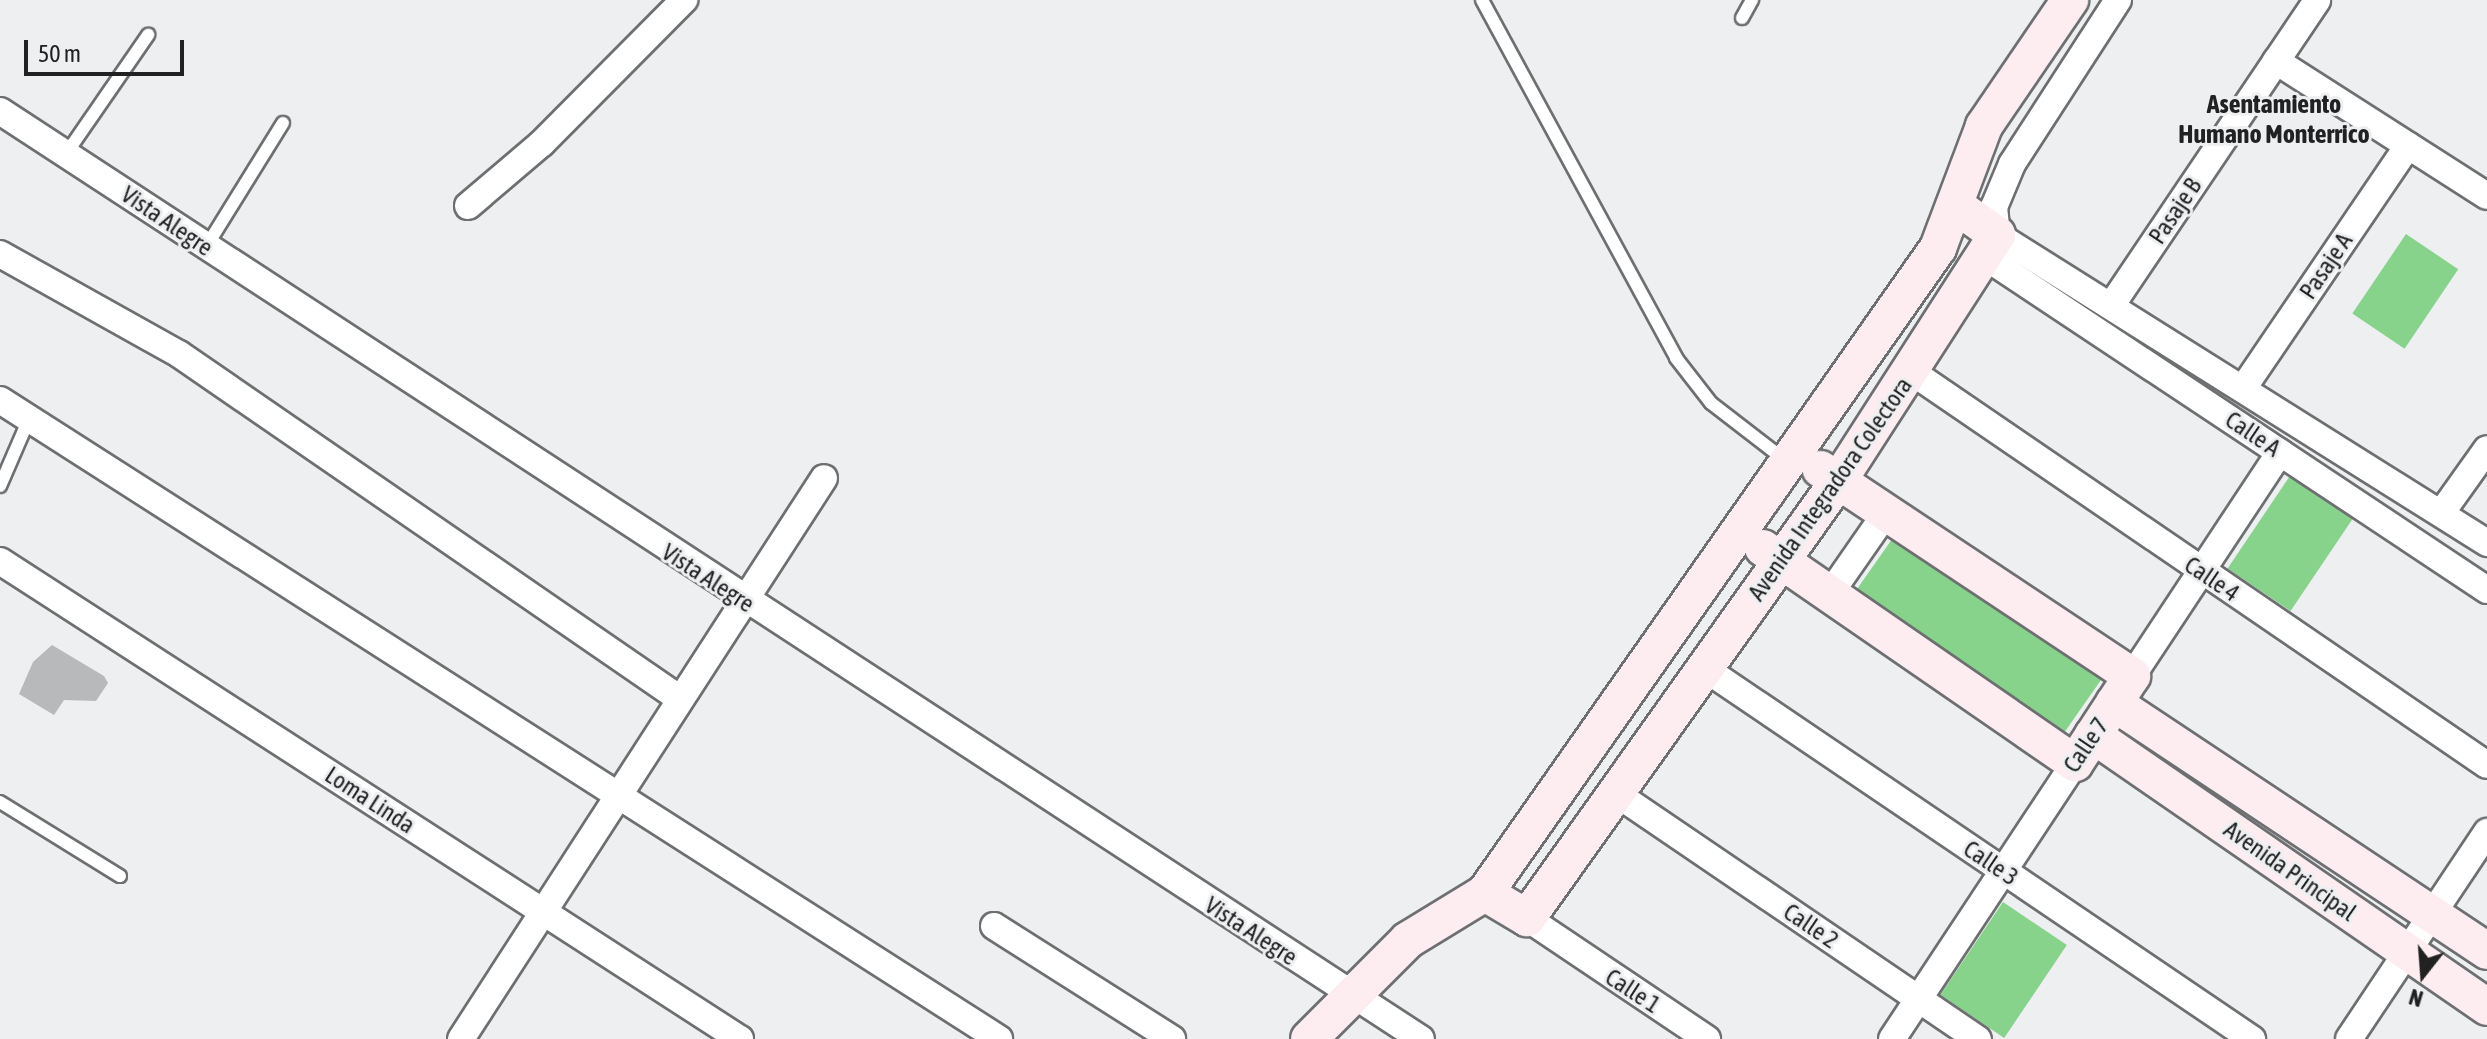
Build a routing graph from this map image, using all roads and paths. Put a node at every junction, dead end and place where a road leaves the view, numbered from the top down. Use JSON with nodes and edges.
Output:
{"nodes":[{"id":1,"x":684,"y":0,"type":"edge"},
{"id":2,"x":1482,"y":0,"type":"edge"},
{"id":3,"x":1752,"y":0,"type":"edge"},
{"id":4,"x":2070,"y":0,"type":"edge"},
{"id":5,"x":2118,"y":0,"type":"edge"},
{"id":6,"x":2317,"y":0,"type":"edge"},
{"id":7,"x":1742,"y":18,"type":"dead end"},
{"id":8,"x":148,"y":35,"type":"dead end"},
{"id":9,"x":2276,"y":61,"type":"junction"},
{"id":10,"x":0,"y":111,"type":"edge"},
{"id":11,"x":283,"y":123,"type":"dead end"},
{"id":12,"x":2408,"y":146,"type":"junction"},
{"id":13,"x":66,"y":154,"type":"junction"},
{"id":14,"x":2487,"y":196,"type":"edge"},
{"id":15,"x":1955,"y":205,"type":"junction"},
{"id":16,"x":468,"y":206,"type":"dead end"},
{"id":17,"x":1991,"y":245,"type":"junction"},
{"id":18,"x":206,"y":247,"type":"junction"},
{"id":19,"x":0,"y":254,"type":"edge"},
{"id":20,"x":2113,"y":303,"type":"junction"},
{"id":21,"x":1925,"y":382,"type":"junction"},
{"id":22,"x":2244,"y":387,"type":"junction"},
{"id":23,"x":0,"y":400,"type":"edge"},
{"id":24,"x":29,"y":419,"type":"junction"},
{"id":25,"x":2487,"y":449,"type":"edge"},
{"id":26,"x":2280,"y":452,"type":"junction"},
{"id":27,"x":1792,"y":458,"type":"junction"},
{"id":28,"x":824,"y":478,"type":"dead end"},
{"id":29,"x":1839,"y":480,"type":"junction"},
{"id":30,"x":0,"y":486,"type":"edge"},
{"id":31,"x":1888,"y":510,"type":"junction"},
{"id":32,"x":2442,"y":512,"type":"junction"},
{"id":33,"x":1742,"y":531,"type":"junction"},
{"id":34,"x":2487,"y":543,"type":"edge"},
{"id":35,"x":0,"y":561,"type":"edge"},
{"id":36,"x":1780,"y":561,"type":"junction"},
{"id":37,"x":2201,"y":571,"type":"junction"},
{"id":38,"x":2487,"y":590,"type":"edge"},
{"id":39,"x":1829,"y":595,"type":"junction"},
{"id":40,"x":744,"y":602,"type":"junction"},
{"id":41,"x":1717,"y":678,"type":"junction"},
{"id":42,"x":2123,"y":689,"type":"junction"},
{"id":43,"x":680,"y":699,"type":"junction"},
{"id":44,"x":2084,"y":749,"type":"junction"},
{"id":45,"x":2487,"y":765,"type":"edge"},
{"id":46,"x":1614,"y":792,"type":"junction"},
{"id":47,"x":621,"y":796,"type":"junction"},
{"id":48,"x":0,"y":802,"type":"edge"},
{"id":49,"x":2487,"y":832,"type":"edge"},
{"id":50,"x":2003,"y":871,"type":"junction"},
{"id":51,"x":120,"y":876,"type":"dead end"},
{"id":52,"x":1485,"y":893,"type":"junction"},
{"id":53,"x":545,"y":912,"type":"junction"},
{"id":54,"x":2432,"y":914,"type":"junction"},
{"id":55,"x":1527,"y":918,"type":"junction"},
{"id":56,"x":994,"y":926,"type":"dead end"},
{"id":57,"x":2487,"y":951,"type":"edge"},
{"id":58,"x":2407,"y":952,"type":"junction"},
{"id":59,"x":1347,"y":993,"type":"junction"},
{"id":60,"x":1918,"y":999,"type":"junction"},
{"id":61,"x":2487,"y":1007,"type":"edge"},
{"id":62,"x":461,"y":1039,"type":"edge"},
{"id":63,"x":740,"y":1039,"type":"edge"},
{"id":64,"x":999,"y":1039,"type":"edge"},
{"id":65,"x":1172,"y":1039,"type":"edge"},
{"id":66,"x":1309,"y":1039,"type":"edge"},
{"id":67,"x":1421,"y":1039,"type":"edge"},
{"id":68,"x":1707,"y":1039,"type":"edge"},
{"id":69,"x":1892,"y":1039,"type":"edge"},
{"id":70,"x":1978,"y":1039,"type":"edge"},
{"id":71,"x":2252,"y":1039,"type":"edge"},
{"id":72,"x":2349,"y":1039,"type":"edge"}],
"edges":[{"from":1,"to":16,"type":"street"},
{"from":2,"to":27,"type":"lane"},
{"from":3,"to":7,"type":"lane"},
{"from":4,"to":15,"type":"street","name":"Avenida Integradora Colectora"},
{"from":5,"to":17,"type":"street","name":"Avenida Integradora Colectora"},
{"from":6,"to":9,"type":"street","name":"Pasaje B"},
{"from":8,"to":13,"type":"lane"},
{"from":9,"to":12,"type":"street"},
{"from":9,"to":20,"type":"street","name":"Pasaje B"},
{"from":10,"to":13,"type":"street","name":"Vista Alegre"},
{"from":11,"to":18,"type":"lane"},
{"from":12,"to":14,"type":"street"},
{"from":12,"to":22,"type":"street","name":"Pasaje A"},
{"from":13,"to":18,"type":"street","name":"Vista Alegre"},
{"from":15,"to":17,"type":"street"},
{"from":15,"to":27,"type":"street","name":"Avenida Integradora Colectora"},
{"from":17,"to":20,"type":"street"},
{"from":17,"to":21,"type":"street","name":"Avenida Integradora Colectora"},
{"from":17,"to":26,"type":"street","name":"Calle A"},
{"from":18,"to":40,"type":"street","name":"Vista Alegre"},
{"from":19,"to":43,"type":"street"},
{"from":20,"to":22,"type":"street"},
{"from":21,"to":29,"type":"street","name":"Avenida Integradora Colectora"},
{"from":21,"to":37,"type":"street","name":"Calle 4"},
{"from":22,"to":32,"type":"street"},
{"from":23,"to":24,"type":"street"},
{"from":24,"to":30,"type":"lane"},
{"from":24,"to":47,"type":"street"},
{"from":25,"to":32,"type":"street"},
{"from":26,"to":37,"type":"street","name":"Calle 7"},
{"from":26,"to":38,"type":"street","name":"Calle A"},
{"from":27,"to":29,"type":"street","name":"Avenida Principal"},
{"from":27,"to":33,"type":"street","name":"Avenida Integradora Colectora"},
{"from":28,"to":40,"type":"street"},
{"from":29,"to":31,"type":"street","name":"Avenida Principal"},
{"from":29,"to":36,"type":"street","name":"Avenida Integradora Colectora"},
{"from":31,"to":39,"type":"street"},
{"from":31,"to":42,"type":"street","name":"Avenida Principal"},
{"from":32,"to":34,"type":"street"},
{"from":33,"to":36,"type":"street","name":"Avenida Principal"},
{"from":33,"to":52,"type":"street","name":"Avenida Integradora Colectora"},
{"from":35,"to":53,"type":"street","name":"Loma Linda"},
{"from":36,"to":39,"type":"street","name":"Avenida Principal"},
{"from":36,"to":41,"type":"street","name":"Avenida Integradora Colectora"},
{"from":37,"to":42,"type":"street","name":"Calle 7"},
{"from":37,"to":45,"type":"street","name":"Calle 4"},
{"from":39,"to":44,"type":"street","name":"Avenida Principal"},
{"from":40,"to":43,"type":"street"},
{"from":40,"to":59,"type":"street","name":"Vista Alegre"},
{"from":41,"to":46,"type":"street","name":"Avenida Integradora Colectora"},
{"from":41,"to":50,"type":"street","name":"Calle 3"},
{"from":42,"to":44,"type":"street","name":"Calle 7"},
{"from":42,"to":54,"type":"street","name":"Avenida Principal"},
{"from":43,"to":47,"type":"street"},
{"from":44,"to":50,"type":"street","name":"Calle 7"},
{"from":44,"to":58,"type":"street","name":"Avenida Principal"},
{"from":46,"to":55,"type":"street","name":"Avenida Integradora Colectora"},
{"from":46,"to":60,"type":"street","name":"Calle 2"},
{"from":47,"to":53,"type":"street"},
{"from":47,"to":64,"type":"street"},
{"from":48,"to":51,"type":"lane"},
{"from":49,"to":54,"type":"street"},
{"from":50,"to":60,"type":"street","name":"Calle 7"},
{"from":50,"to":71,"type":"street","name":"Calle 3"},
{"from":52,"to":55,"type":"street"},
{"from":52,"to":59,"type":"street","name":"Avenida Integradora Colectora"},
{"from":53,"to":62,"type":"street"},
{"from":53,"to":63,"type":"street","name":"Loma Linda"},
{"from":54,"to":57,"type":"street","name":"Avenida Principal"},
{"from":54,"to":58,"type":"street"},
{"from":55,"to":68,"type":"street","name":"Calle 1"},
{"from":56,"to":65,"type":"street"},
{"from":58,"to":61,"type":"street","name":"Avenida Principal"},
{"from":58,"to":72,"type":"street"},
{"from":59,"to":66,"type":"street","name":"Avenida Integradora Colectora"},
{"from":59,"to":67,"type":"street","name":"Vista Alegre"},
{"from":60,"to":69,"type":"street","name":"Calle 7"},
{"from":60,"to":70,"type":"street","name":"Calle 2"}]}
